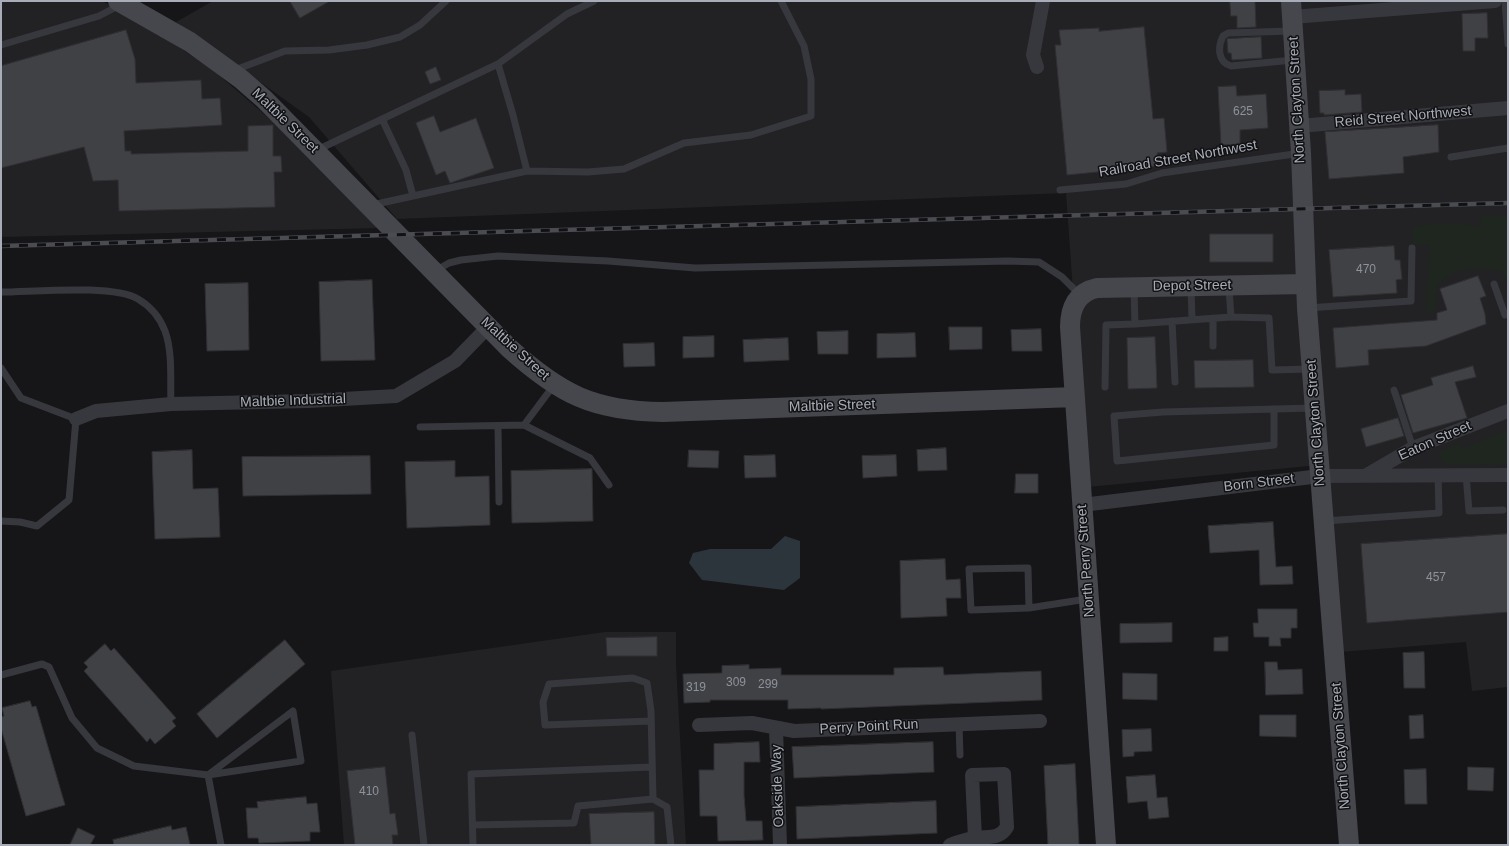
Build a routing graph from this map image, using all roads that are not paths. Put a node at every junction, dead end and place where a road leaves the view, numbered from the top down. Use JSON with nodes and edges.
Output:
{"nodes":[{"id":1,"x":446,"y":1,"type":"edge"},
{"id":2,"x":594,"y":1,"type":"edge"},
{"id":3,"x":781,"y":1,"type":"edge"},
{"id":4,"x":1043,"y":1,"type":"edge"},
{"id":5,"x":1495,"y":1,"type":"edge"},
{"id":6,"x":1505,"y":1,"type":"edge"},
{"id":7,"x":120,"y":2,"type":"edge"},
{"id":8,"x":1292,"y":16,"type":"edge"},
{"id":9,"x":1507,"y":23,"type":"edge"},
{"id":10,"x":1508,"y":44,"type":"edge"},
{"id":11,"x":1,"y":45,"type":"edge"},
{"id":12,"x":1294,"y":60,"type":"junction"},
{"id":13,"x":498,"y":64,"type":"junction"},
{"id":14,"x":1037,"y":67,"type":"dead end"},
{"id":15,"x":231,"y":72,"type":"junction"},
{"id":16,"x":1508,"y":108,"type":"edge"},
{"id":17,"x":382,"y":119,"type":"junction"},
{"id":18,"x":1299,"y":126,"type":"junction"},
{"id":19,"x":1508,"y":148,"type":"edge"},
{"id":20,"x":315,"y":150,"type":"junction"},
{"id":21,"x":1300,"y":153,"type":"junction"},
{"id":22,"x":1451,"y":156,"type":"dead end"},
{"id":23,"x":527,"y":171,"type":"junction"},
{"id":24,"x":1060,"y":190,"type":"dead end"},
{"id":25,"x":413,"y":196,"type":"junction"},
{"id":26,"x":370,"y":205,"type":"junction"},
{"id":27,"x":1412,"y":248,"type":"dead end"},
{"id":28,"x":434,"y":271,"type":"junction"},
{"id":29,"x":1306,"y":284,"type":"junction"},
{"id":30,"x":1494,"y":284,"type":"dead end"},
{"id":31,"x":1229,"y":285,"type":"junction"},
{"id":32,"x":1191,"y":286,"type":"junction"},
{"id":33,"x":1134,"y":287,"type":"junction"},
{"id":34,"x":1,"y":292,"type":"edge"},
{"id":35,"x":1081,"y":296,"type":"junction"},
{"id":36,"x":1307,"y":308,"type":"junction"},
{"id":37,"x":1508,"y":314,"type":"edge"},
{"id":38,"x":1231,"y":317,"type":"junction"},
{"id":39,"x":1213,"y":318,"type":"junction"},
{"id":40,"x":1192,"y":319,"type":"junction"},
{"id":41,"x":1172,"y":321,"type":"junction"},
{"id":42,"x":1135,"y":324,"type":"junction"},
{"id":43,"x":488,"y":326,"type":"junction"},
{"id":44,"x":1213,"y":346,"type":"dead end"},
{"id":45,"x":1,"y":368,"type":"edge"},
{"id":46,"x":1312,"y":369,"type":"junction"},
{"id":47,"x":1174,"y":382,"type":"dead end"},
{"id":48,"x":554,"y":384,"type":"junction"},
{"id":49,"x":1105,"y":386,"type":"dead end"},
{"id":50,"x":1394,"y":390,"type":"dead end"},
{"id":51,"x":1075,"y":397,"type":"junction"},
{"id":52,"x":171,"y":404,"type":"junction"},
{"id":53,"x":1315,"y":408,"type":"junction"},
{"id":54,"x":1274,"y":409,"type":"junction"},
{"id":55,"x":1508,"y":411,"type":"edge"},
{"id":56,"x":76,"y":419,"type":"junction"},
{"id":57,"x":524,"y":425,"type":"junction"},
{"id":58,"x":498,"y":426,"type":"junction"},
{"id":59,"x":420,"y":427,"type":"dead end"},
{"id":60,"x":1413,"y":448,"type":"junction"},
{"id":61,"x":1438,"y":475,"type":"junction"},
{"id":62,"x":1466,"y":475,"type":"junction"},
{"id":63,"x":1508,"y":475,"type":"edge"},
{"id":64,"x":1320,"y":476,"type":"junction"},
{"id":65,"x":1365,"y":476,"type":"junction"},
{"id":66,"x":609,"y":485,"type":"dead end"},
{"id":67,"x":500,"y":502,"type":"dead end"},
{"id":68,"x":1082,"y":505,"type":"junction"},
{"id":69,"x":1504,"y":510,"type":"dead end"},
{"id":70,"x":1323,"y":521,"type":"junction"},
{"id":71,"x":1,"y":522,"type":"edge"},
{"id":72,"x":1090,"y":599,"type":"junction"},
{"id":73,"x":1029,"y":608,"type":"junction"},
{"id":74,"x":1,"y":675,"type":"edge"},
{"id":75,"x":651,"y":721,"type":"junction"},
{"id":76,"x":1040,"y":721,"type":"dead end"},
{"id":77,"x":959,"y":723,"type":"junction"},
{"id":78,"x":699,"y":725,"type":"dead end"},
{"id":79,"x":776,"y":728,"type":"junction"},
{"id":80,"x":412,"y":735,"type":"dead end"},
{"id":81,"x":960,"y":755,"type":"dead end"},
{"id":82,"x":652,"y":767,"type":"junction"},
{"id":83,"x":208,"y":775,"type":"junction"},
{"id":84,"x":653,"y":799,"type":"junction"},
{"id":85,"x":472,"y":826,"type":"junction"},
{"id":86,"x":1105,"y":836,"type":"edge"},
{"id":87,"x":975,"y":838,"type":"junction"},
{"id":88,"x":221,"y":845,"type":"edge"},
{"id":89,"x":424,"y":845,"type":"edge"},
{"id":90,"x":473,"y":845,"type":"edge"},
{"id":91,"x":671,"y":845,"type":"edge"},
{"id":92,"x":780,"y":845,"type":"edge"},
{"id":93,"x":950,"y":845,"type":"edge"},
{"id":94,"x":1349,"y":845,"type":"edge"}],
"edges":[{"from":1,"to":15,"type":"lane"},
{"from":2,"to":13,"type":"lane"},
{"from":3,"to":23,"type":"lane"},
{"from":4,"to":14,"type":"street"},
{"from":5,"to":8,"type":"street"},
{"from":6,"to":9,"type":"lane"},
{"from":7,"to":11,"type":"lane"},
{"from":7,"to":15,"type":"street","name":"Maltbie Street"},
{"from":8,"to":12,"type":"street","name":"North Clayton Street"},
{"from":8,"to":12,"type":"lane"},
{"from":9,"to":10,"type":"lane"},
{"from":12,"to":18,"type":"street","name":"North Clayton Street"},
{"from":13,"to":17,"type":"lane"},
{"from":13,"to":23,"type":"lane"},
{"from":15,"to":20,"type":"street","name":"Maltbie Street"},
{"from":16,"to":18,"type":"street","name":"Reid Street Northwest"},
{"from":17,"to":20,"type":"lane"},
{"from":17,"to":25,"type":"lane"},
{"from":18,"to":21,"type":"street","name":"North Clayton Street"},
{"from":19,"to":22,"type":"lane"},
{"from":20,"to":26,"type":"street","name":"Maltbie Street"},
{"from":21,"to":24,"type":"lane","name":"Railroad Street Northwest"},
{"from":21,"to":29,"type":"street","name":"North Clayton Street"},
{"from":23,"to":25,"type":"lane"},
{"from":25,"to":26,"type":"lane"},
{"from":26,"to":28,"type":"street","name":"Maltbie Street"},
{"from":27,"to":36,"type":"lane"},
{"from":28,"to":35,"type":"lane"},
{"from":28,"to":43,"type":"street","name":"Maltbie Street"},
{"from":29,"to":31,"type":"street","name":"Depot Street"},
{"from":29,"to":36,"type":"street","name":"North Clayton Street"},
{"from":30,"to":37,"type":"lane"},
{"from":31,"to":32,"type":"street","name":"Depot Street"},
{"from":31,"to":38,"type":"lane"},
{"from":32,"to":33,"type":"street","name":"Depot Street"},
{"from":32,"to":40,"type":"lane"},
{"from":33,"to":35,"type":"street","name":"Depot Street"},
{"from":33,"to":42,"type":"lane"},
{"from":34,"to":52,"type":"lane"},
{"from":35,"to":51,"type":"street","name":"North Perry Street"},
{"from":36,"to":46,"type":"street","name":"North Clayton Street"},
{"from":38,"to":39,"type":"lane"},
{"from":38,"to":46,"type":"lane"},
{"from":39,"to":40,"type":"lane"},
{"from":39,"to":44,"type":"lane"},
{"from":40,"to":41,"type":"lane"},
{"from":41,"to":42,"type":"lane"},
{"from":41,"to":47,"type":"lane"},
{"from":42,"to":49,"type":"lane"},
{"from":43,"to":48,"type":"street","name":"Maltbie Street"},
{"from":43,"to":52,"type":"street","name":"Maltbie Industrial"},
{"from":45,"to":56,"type":"lane"},
{"from":46,"to":53,"type":"street","name":"North Clayton Street"},
{"from":48,"to":51,"type":"street","name":"Maltbie Street"},
{"from":48,"to":57,"type":"lane"},
{"from":50,"to":60,"type":"lane"},
{"from":51,"to":68,"type":"street","name":"North Perry Street"},
{"from":52,"to":56,"type":"street","name":"Maltbie Industrial"},
{"from":53,"to":54,"type":"lane"},
{"from":53,"to":64,"type":"street","name":"North Clayton Street"},
{"from":54,"to":54,"type":"lane"},
{"from":55,"to":60,"type":"street","name":"Eaton Street"},
{"from":56,"to":71,"type":"lane"},
{"from":57,"to":58,"type":"lane"},
{"from":57,"to":66,"type":"lane"},
{"from":58,"to":59,"type":"lane"},
{"from":58,"to":67,"type":"lane"},
{"from":60,"to":65,"type":"street","name":"Eaton Street"},
{"from":61,"to":62,"type":"street","name":"Born Street"},
{"from":61,"to":65,"type":"street","name":"Born Street"},
{"from":61,"to":70,"type":"lane"},
{"from":62,"to":63,"type":"street","name":"Born Street"},
{"from":62,"to":69,"type":"lane"},
{"from":64,"to":65,"type":"street","name":"Born Street"},
{"from":64,"to":68,"type":"street","name":"Born Street"},
{"from":64,"to":70,"type":"street","name":"North Clayton Street"},
{"from":68,"to":72,"type":"street","name":"North Perry Street"},
{"from":70,"to":94,"type":"street","name":"North Clayton Street"},
{"from":72,"to":73,"type":"lane"},
{"from":72,"to":86,"type":"street","name":"North Perry Street"},
{"from":73,"to":73,"type":"lane"},
{"from":74,"to":83,"type":"lane"},
{"from":75,"to":75,"type":"lane"},
{"from":75,"to":82,"type":"lane"},
{"from":76,"to":77,"type":"street","name":"Perry Point Run"},
{"from":77,"to":79,"type":"street","name":"Perry Point Run"},
{"from":77,"to":81,"type":"lane"},
{"from":78,"to":79,"type":"street","name":"Perry Point Run"},
{"from":79,"to":92,"type":"street","name":"Oakside Way"},
{"from":80,"to":89,"type":"lane"},
{"from":82,"to":84,"type":"lane"},
{"from":82,"to":85,"type":"lane"},
{"from":83,"to":83,"type":"lane"},
{"from":83,"to":88,"type":"lane"},
{"from":84,"to":85,"type":"lane"},
{"from":84,"to":91,"type":"lane"},
{"from":85,"to":90,"type":"lane"},
{"from":87,"to":87,"type":"street"},
{"from":87,"to":93,"type":"street"}]}
